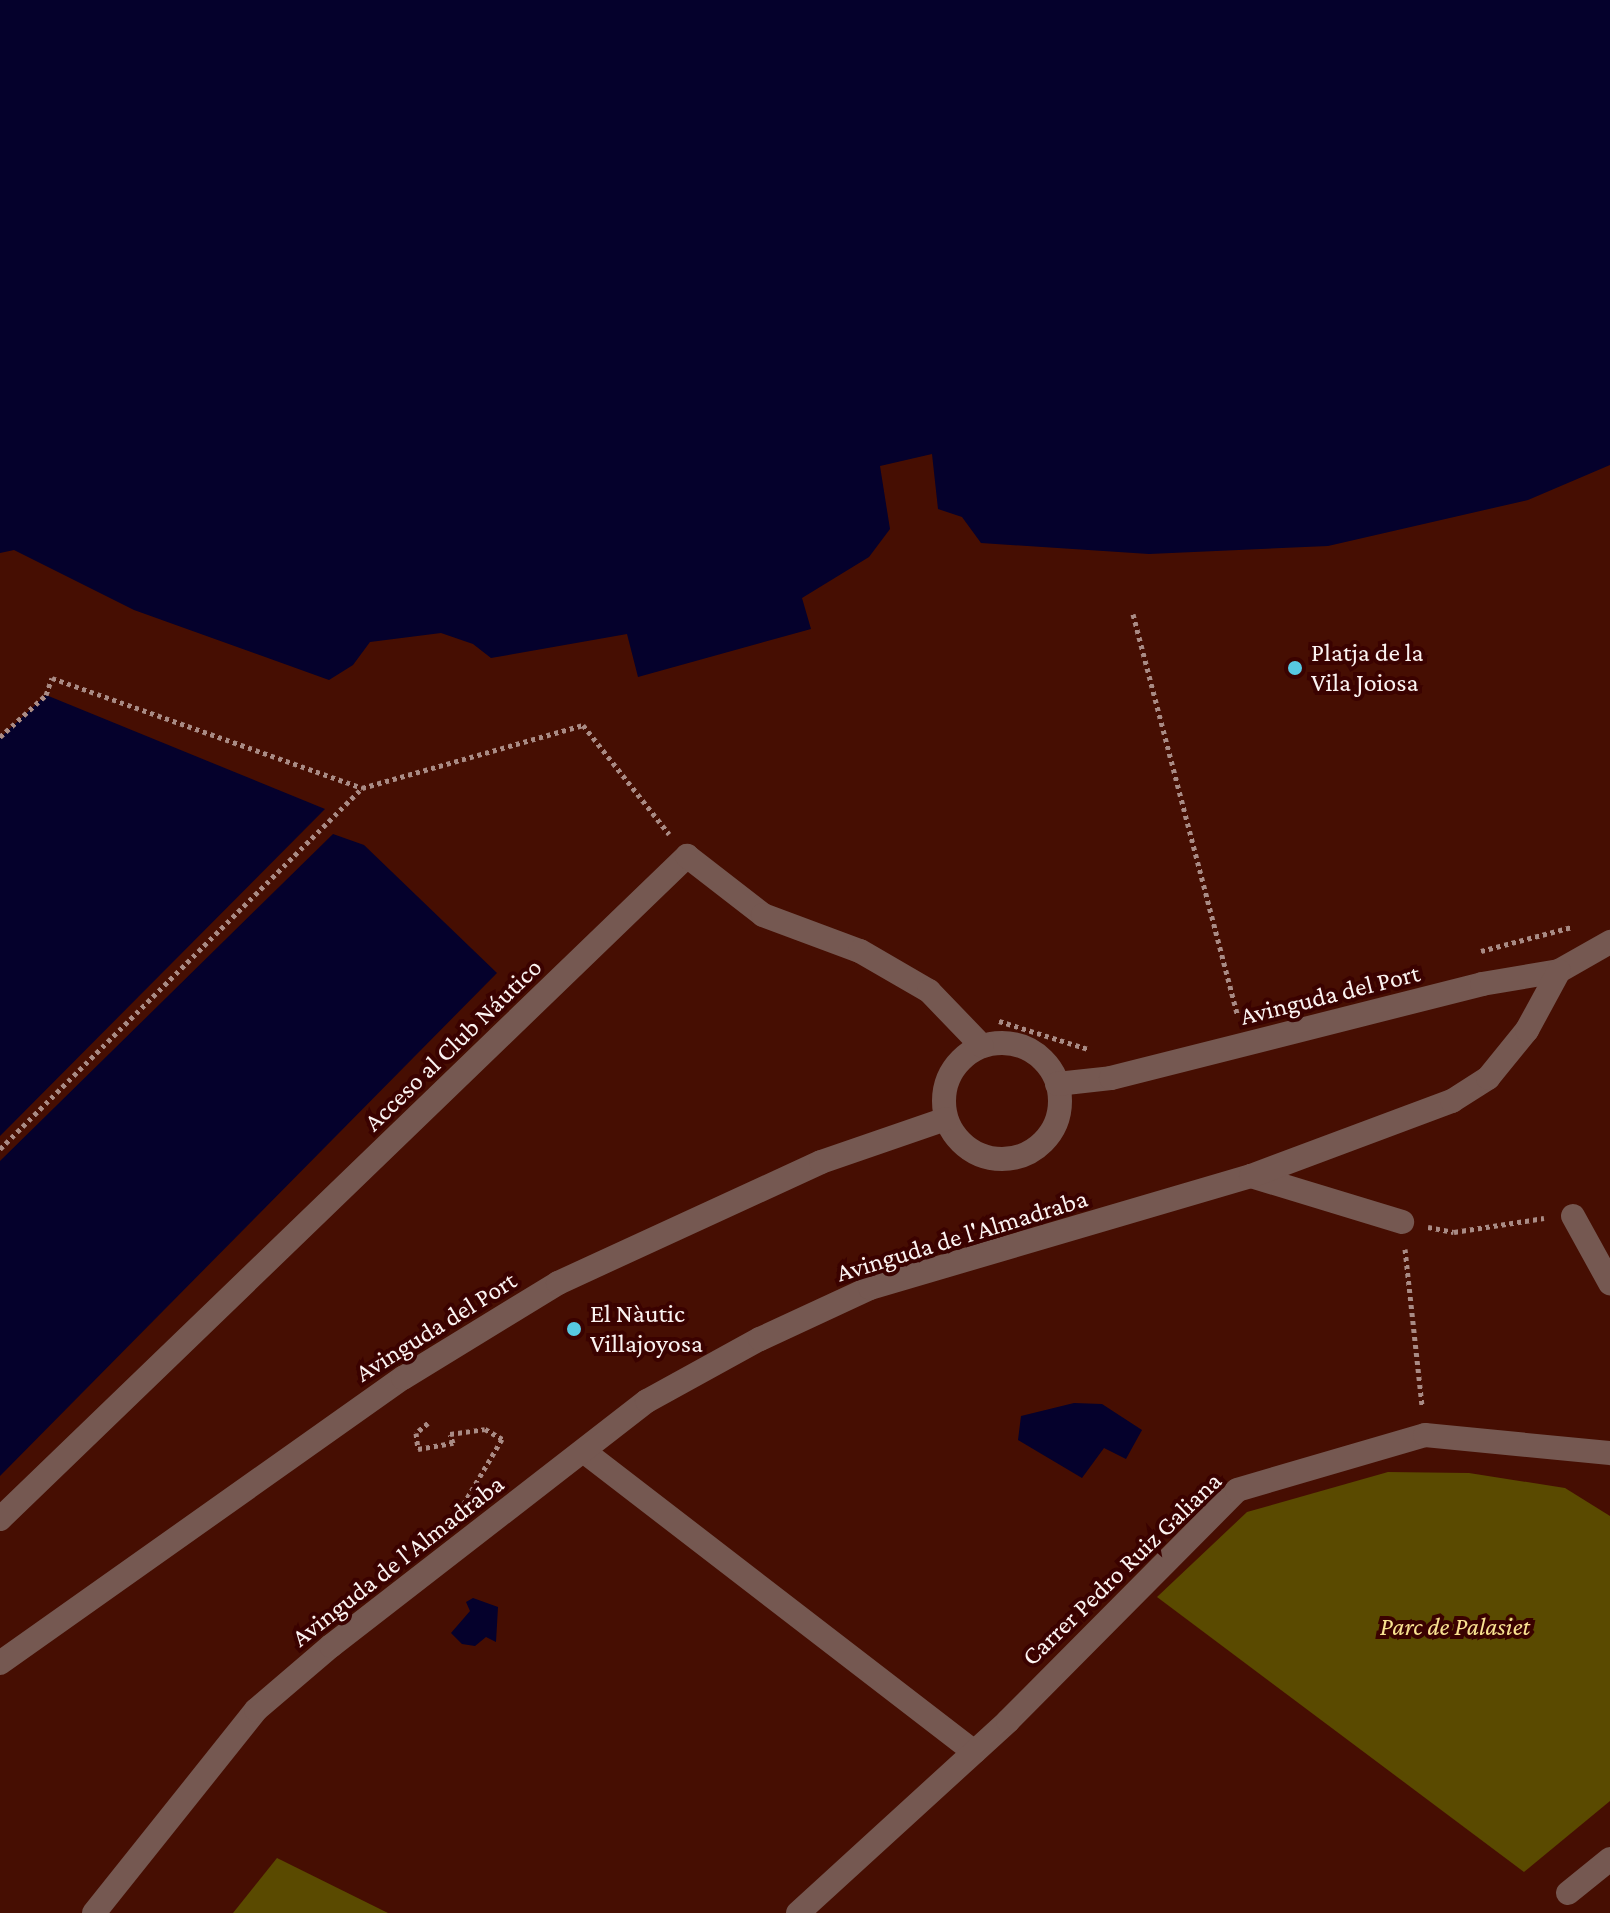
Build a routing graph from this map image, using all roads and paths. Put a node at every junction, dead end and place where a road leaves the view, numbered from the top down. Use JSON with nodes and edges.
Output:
{"nodes":[{"id":1,"x":1133,"y":614,"type":"dead end"},
{"id":2,"x":0,"y":737,"type":"edge"},
{"id":3,"x":362,"y":788,"type":"junction"},
{"id":4,"x":687,"y":856,"type":"junction"},
{"id":5,"x":1586,"y":923,"type":"dead end"},
{"id":6,"x":1610,"y":942,"type":"edge"},
{"id":7,"x":1464,"y":955,"type":"dead end"},
{"id":8,"x":1559,"y":971,"type":"junction"},
{"id":9,"x":1252,"y":1011,"type":"dead end"},
{"id":10,"x":1237,"y":1014,"type":"junction"},
{"id":11,"x":1222,"y":1018,"type":"dead end"},
{"id":12,"x":993,"y":1020,"type":"dead end"},
{"id":13,"x":982,"y":1046,"type":"junction"},
{"id":14,"x":1100,"y":1050,"type":"dead end"},
{"id":15,"x":1057,"y":1084,"type":"junction"},
{"id":16,"x":946,"y":1119,"type":"junction"},
{"id":17,"x":0,"y":1149,"type":"edge"},
{"id":18,"x":1251,"y":1176,"type":"junction"},
{"id":19,"x":1573,"y":1216,"type":"joint"},
{"id":20,"x":1402,"y":1222,"type":"junction"},
{"id":21,"x":1610,"y":1283,"type":"edge"},
{"id":22,"x":428,"y":1423,"type":"dead end"},
{"id":23,"x":1425,"y":1435,"type":"junction"},
{"id":24,"x":586,"y":1453,"type":"junction"},
{"id":25,"x":1610,"y":1453,"type":"edge"},
{"id":26,"x":471,"y":1513,"type":"dead end"},
{"id":27,"x":0,"y":1519,"type":"edge"},
{"id":28,"x":0,"y":1663,"type":"edge"},
{"id":29,"x":974,"y":1752,"type":"junction"},
{"id":30,"x":1610,"y":1859,"type":"edge"},
{"id":31,"x":1568,"y":1893,"type":"dead end"},
{"id":32,"x":94,"y":1913,"type":"edge"},
{"id":33,"x":798,"y":1913,"type":"edge"}],
"edges":[{"from":1,"to":10,"type":"path"},
{"from":2,"to":3,"type":"path"},
{"from":3,"to":4,"type":"path"},
{"from":3,"to":17,"type":"path"},
{"from":4,"to":13,"type":"street"},
{"from":4,"to":27,"type":"street","name":"Acceso al Club Náutico"},
{"from":5,"to":7,"type":"path"},
{"from":6,"to":8,"type":"street","name":"Avinguda del Port"},
{"from":8,"to":15,"type":"street","name":"Avinguda del Port"},
{"from":8,"to":18,"type":"street","name":"Avinguda de l'Almadraba"},
{"from":9,"to":10,"type":"path"},
{"from":10,"to":11,"type":"path"},
{"from":12,"to":14,"type":"path"},
{"from":13,"to":15,"type":"street"},
{"from":13,"to":16,"type":"street"},
{"from":15,"to":16,"type":"street"},
{"from":16,"to":28,"type":"street","name":"Avinguda del Port"},
{"from":18,"to":20,"type":"street"},
{"from":18,"to":24,"type":"street","name":"Avinguda de l'Almadraba"},
{"from":19,"to":20,"type":"path"},
{"from":19,"to":21,"type":"street"},
{"from":20,"to":23,"type":"path"},
{"from":22,"to":26,"type":"path"},
{"from":23,"to":25,"type":"street","name":"Carrer Pedro Ruiz Galiana"},
{"from":23,"to":29,"type":"street","name":"Carrer Pedro Ruiz Galiana"},
{"from":24,"to":29,"type":"street"},
{"from":24,"to":32,"type":"street","name":"Avinguda de l'Almadraba"},
{"from":29,"to":33,"type":"street","name":"Carrer Pedro Ruiz Galiana"},
{"from":30,"to":31,"type":"street"}]}
